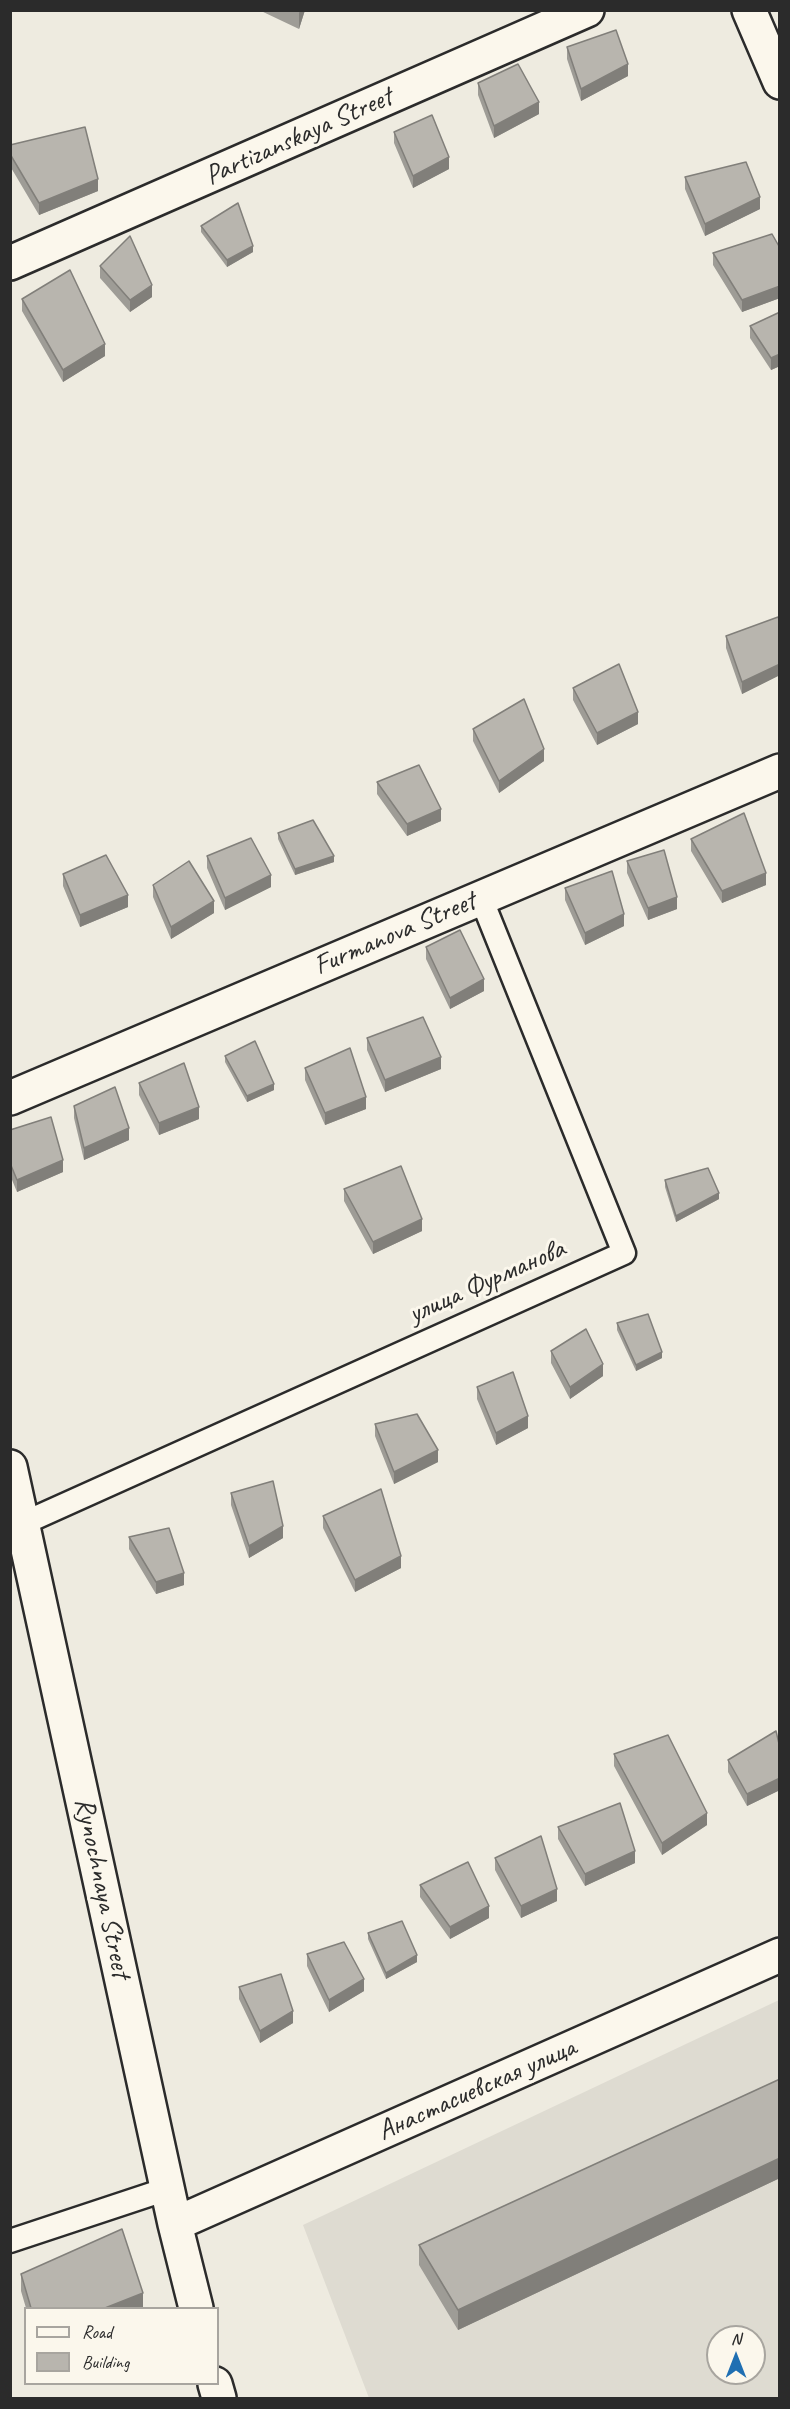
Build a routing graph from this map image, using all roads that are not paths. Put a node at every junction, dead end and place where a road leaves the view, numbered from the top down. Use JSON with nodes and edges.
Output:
{"nodes":[{"id":1,"x":587,"y":10,"type":"edge"},
{"id":2,"x":749,"y":10,"type":"edge"},
{"id":3,"x":780,"y":82,"type":"edge"},
{"id":4,"x":10,"y":263,"type":"edge"},
{"id":5,"x":780,"y":771,"type":"edge"},
{"id":6,"x":481,"y":898,"type":"junction"},
{"id":7,"x":10,"y":1098,"type":"edge"},
{"id":8,"x":10,"y":1467,"type":"edge"},
{"id":9,"x":24,"y":1522,"type":"junction"},
{"id":10,"x":780,"y":1955,"type":"edge"},
{"id":11,"x":167,"y":2189,"type":"junction"},
{"id":12,"x":175,"y":2224,"type":"junction"},
{"id":13,"x":10,"y":2241,"type":"edge"},
{"id":14,"x":196,"y":2307,"type":"edge"}],
"edges":[{"from":1,"to":4,"type":"street","name":"Partizanskaya Street"},
{"from":2,"to":3,"type":"street"},
{"from":5,"to":6,"type":"street","name":"Furmanova Street"},
{"from":6,"to":7,"type":"street","name":"Furmanova Street"},
{"from":6,"to":9,"type":"lane","name":"улица Фурманова"},
{"from":8,"to":9,"type":"street","name":"Rynochnaya Street"},
{"from":9,"to":11,"type":"street","name":"Rynochnaya Street"},
{"from":10,"to":12,"type":"street","name":"Анастасиевская улица"},
{"from":11,"to":12,"type":"street","name":"Rynochnaya Street"},
{"from":11,"to":13,"type":"lane"},
{"from":12,"to":14,"type":"street","name":"Rynochnaya Street"}]}
